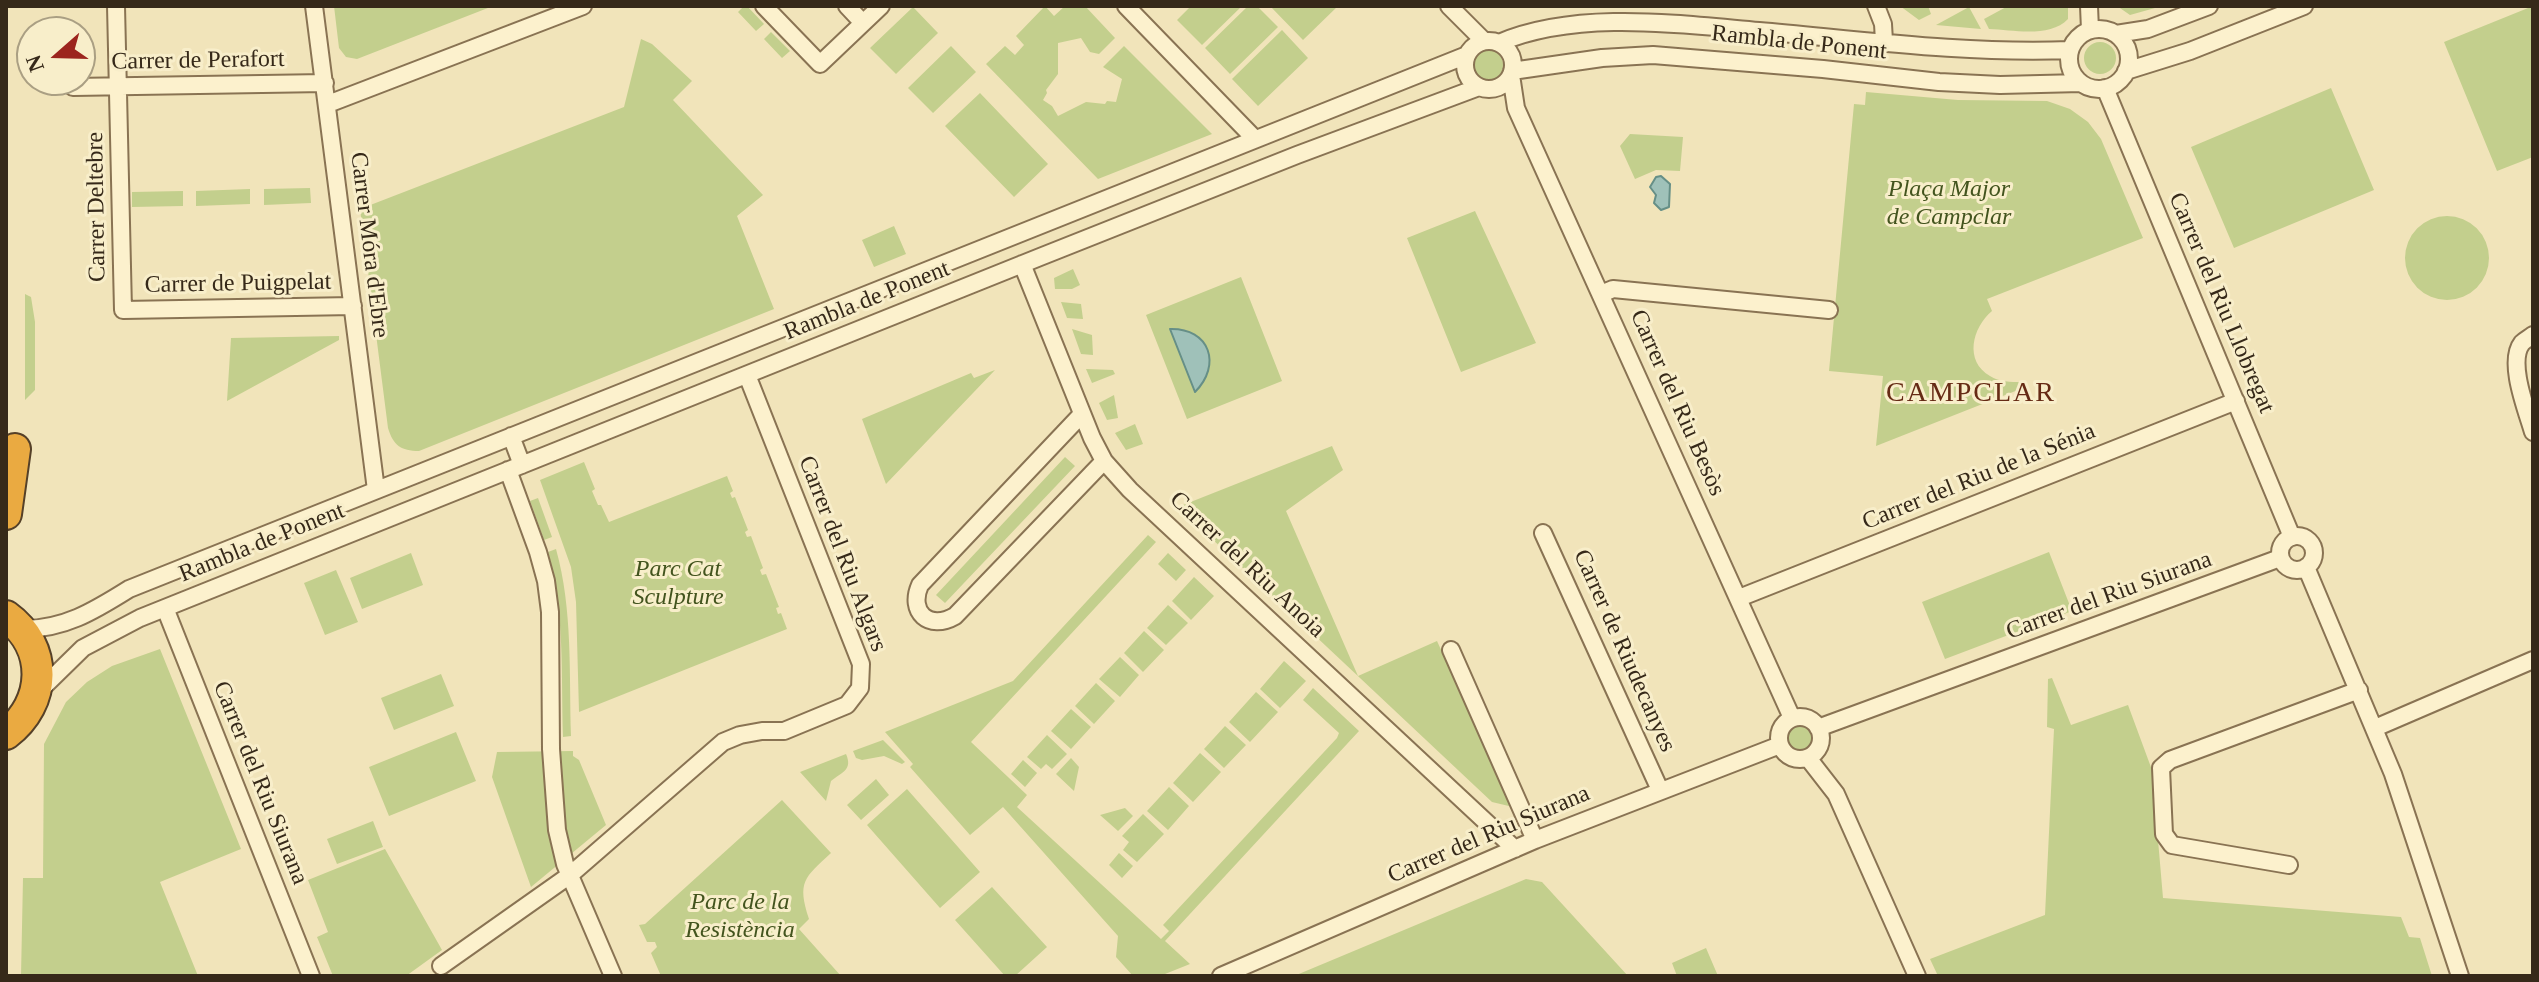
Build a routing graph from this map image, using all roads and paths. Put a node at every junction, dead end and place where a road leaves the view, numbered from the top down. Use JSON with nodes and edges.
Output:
{"nodes":[{"id":1,"x":116,"y":6,"type":"edge"},
{"id":2,"x":314,"y":6,"type":"edge"},
{"id":3,"x":583,"y":6,"type":"edge"},
{"id":4,"x":764,"y":6,"type":"edge"},
{"id":5,"x":847,"y":6,"type":"edge"},
{"id":6,"x":881,"y":6,"type":"edge"},
{"id":7,"x":1126,"y":6,"type":"edge"},
{"id":8,"x":1449,"y":6,"type":"edge"},
{"id":9,"x":1876,"y":6,"type":"edge"},
{"id":10,"x":2089,"y":6,"type":"edge"},
{"id":11,"x":2209,"y":6,"type":"edge"},
{"id":12,"x":2304,"y":6,"type":"edge"},
{"id":13,"x":863,"y":23,"type":"junction"},
{"id":14,"x":2090,"y":30,"type":"junction"},
{"id":15,"x":2116,"y":34,"type":"junction"},
{"id":16,"x":1884,"y":41,"type":"junction"},
{"id":17,"x":1481,"y":46,"type":"junction"},
{"id":18,"x":2070,"y":50,"type":"junction"},
{"id":19,"x":2126,"y":71,"type":"junction"},
{"id":20,"x":1512,"y":73,"type":"junction"},
{"id":21,"x":325,"y":83,"type":"junction"},
{"id":22,"x":2081,"y":83,"type":"junction"},
{"id":23,"x":96,"y":86,"type":"edge"},
{"id":24,"x":119,"y":86,"type":"junction"},
{"id":25,"x":1484,"y":88,"type":"junction"},
{"id":26,"x":2105,"y":88,"type":"junction"},
{"id":27,"x":328,"y":104,"type":"junction"},
{"id":28,"x":1516,"y":108,"type":"junction"},
{"id":29,"x":1254,"y":138,"type":"junction"},
{"id":30,"x":1030,"y":228,"type":"junction"},
{"id":31,"x":994,"y":243,"type":"junction"},
{"id":32,"x":1040,"y":257,"type":"junction"},
{"id":33,"x":1014,"y":267,"type":"junction"},
{"id":34,"x":1601,"y":294,"type":"junction"},
{"id":35,"x":353,"y":306,"type":"junction"},
{"id":36,"x":123,"y":310,"type":"joint"},
{"id":37,"x":1829,"y":310,"type":"dead end"},
{"id":38,"x":2533,"y":335,"type":"edge"},
{"id":39,"x":747,"y":375,"type":"junction"},
{"id":40,"x":2236,"y":401,"type":"junction"},
{"id":41,"x":1082,"y":414,"type":"junction"},
{"id":42,"x":2533,"y":432,"type":"edge"},
{"id":43,"x":511,"y":436,"type":"junction"},
{"id":44,"x":15,"y":449,"type":"dead end"},
{"id":45,"x":1104,"y":461,"type":"junction"},
{"id":46,"x":515,"y":467,"type":"junction"},
{"id":47,"x":376,"y":490,"type":"junction"},
{"id":48,"x":6,"y":514,"type":"edge"},
{"id":49,"x":1543,"y":533,"type":"dead end"},
{"id":50,"x":2292,"y":537,"type":"junction"},
{"id":51,"x":2280,"y":558,"type":"junction"},
{"id":52,"x":2306,"y":567,"type":"junction"},
{"id":53,"x":1739,"y":598,"type":"junction"},
{"id":54,"x":165,"y":608,"type":"junction"},
{"id":55,"x":14,"y":623,"type":"edge"},
{"id":56,"x":1451,"y":650,"type":"dead end"},
{"id":57,"x":2533,"y":660,"type":"edge"},
{"id":58,"x":2359,"y":690,"type":"junction"},
{"id":59,"x":36,"y":694,"type":"junction"},
{"id":60,"x":1792,"y":718,"type":"junction"},
{"id":61,"x":1818,"y":728,"type":"junction"},
{"id":62,"x":2375,"y":728,"type":"junction"},
{"id":63,"x":6,"y":734,"type":"edge"},
{"id":64,"x":1780,"y":745,"type":"junction"},
{"id":65,"x":1808,"y":758,"type":"junction"},
{"id":66,"x":1660,"y":790,"type":"junction"},
{"id":67,"x":1535,"y":840,"type":"junction"},
{"id":68,"x":1515,"y":849,"type":"junction"},
{"id":69,"x":2289,"y":865,"type":"dead end"},
{"id":70,"x":570,"y":875,"type":"junction"},
{"id":71,"x":441,"y":966,"type":"dead end"},
{"id":72,"x":311,"y":976,"type":"edge"},
{"id":73,"x":613,"y":976,"type":"edge"},
{"id":74,"x":1221,"y":976,"type":"edge"},
{"id":75,"x":1917,"y":976,"type":"edge"},
{"id":76,"x":2460,"y":976,"type":"edge"}],
"edges":[{"from":1,"to":24,"type":"street","name":"Carrer Deltebre"},
{"from":2,"to":21,"type":"street","name":"Carrer Móra d'Ebre"},
{"from":3,"to":27,"type":"street"},
{"from":4,"to":13,"type":"street"},
{"from":5,"to":13,"type":"street"},
{"from":6,"to":13,"type":"street"},
{"from":7,"to":29,"type":"street"},
{"from":8,"to":17,"type":"street"},
{"from":9,"to":16,"type":"street"},
{"from":10,"to":14,"type":"street"},
{"from":11,"to":15,"type":"street"},
{"from":12,"to":19,"type":"street"},
{"from":14,"to":15,"type":"street"},
{"from":14,"to":18,"type":"street"},
{"from":15,"to":19,"type":"street"},
{"from":16,"to":17,"type":"street","name":"Rambla de Ponent"},
{"from":16,"to":18,"type":"street","name":"Rambla de Ponent"},
{"from":17,"to":20,"type":"street"},
{"from":17,"to":25,"type":"street"},
{"from":17,"to":29,"type":"street","name":"Rambla de Ponent"},
{"from":18,"to":22,"type":"street"},
{"from":19,"to":26,"type":"street"},
{"from":20,"to":22,"type":"street","name":"Rambla de Ponent"},
{"from":20,"to":25,"type":"street"},
{"from":20,"to":28,"type":"street","name":"Carrer del Riu Besòs"},
{"from":21,"to":24,"type":"street","name":"Carrer de Perafort"},
{"from":21,"to":27,"type":"street","name":"Carrer Móra d'Ebre"},
{"from":22,"to":26,"type":"street"},
{"from":23,"to":24,"type":"street","name":"Carrer de Perafort"},
{"from":24,"to":36,"type":"street","name":"Carrer Deltebre"},
{"from":25,"to":28,"type":"street"},
{"from":25,"to":32,"type":"street","name":"Rambla de Ponent"},
{"from":26,"to":40,"type":"street","name":"Carrer del Riu Llobregat"},
{"from":27,"to":35,"type":"street","name":"Carrer Móra d'Ebre"},
{"from":28,"to":34,"type":"street","name":"Carrer del Riu Besòs"},
{"from":29,"to":30,"type":"street","name":"Rambla de Ponent"},
{"from":30,"to":31,"type":"street","name":"Rambla de Ponent"},
{"from":30,"to":32,"type":"street"},
{"from":31,"to":33,"type":"street"},
{"from":31,"to":43,"type":"street","name":"Rambla de Ponent"},
{"from":32,"to":33,"type":"street","name":"Rambla de Ponent"},
{"from":33,"to":39,"type":"street","name":"Rambla de Ponent"},
{"from":33,"to":41,"type":"street","name":"Carrer del Riu Anoia"},
{"from":34,"to":37,"type":"street"},
{"from":34,"to":53,"type":"street","name":"Carrer del Riu Besòs"},
{"from":35,"to":36,"type":"street","name":"Carrer de Puigpelat"},
{"from":35,"to":47,"type":"street","name":"Carrer Móra d'Ebre"},
{"from":38,"to":42,"type":"street"},
{"from":39,"to":46,"type":"street","name":"Rambla de Ponent"},
{"from":39,"to":70,"type":"street","name":"Carrer del Riu Algars"},
{"from":40,"to":50,"type":"street","name":"Carrer del Riu Llobregat"},
{"from":40,"to":53,"type":"street","name":"Carrer del Riu de la Sénia"},
{"from":41,"to":45,"type":"street","name":"Carrer del Riu Anoia"},
{"from":41,"to":45,"type":"street"},
{"from":43,"to":46,"type":"street"},
{"from":43,"to":47,"type":"street","name":"Rambla de Ponent"},
{"from":44,"to":48,"type":"highway"},
{"from":45,"to":68,"type":"street","name":"Carrer del Riu Anoia"},
{"from":46,"to":54,"type":"street","name":"Rambla de Ponent"},
{"from":46,"to":70,"type":"street"},
{"from":47,"to":55,"type":"street","name":"Rambla de Ponent"},
{"from":49,"to":66,"type":"street","name":"Carrer de Riudecanyes"},
{"from":50,"to":51,"type":"street"},
{"from":50,"to":52,"type":"street"},
{"from":51,"to":52,"type":"street"},
{"from":51,"to":61,"type":"street","name":"Carrer del Riu Siurana"},
{"from":52,"to":58,"type":"street"},
{"from":53,"to":60,"type":"street","name":"Carrer del Riu Besòs"},
{"from":54,"to":59,"type":"street","name":"Rambla de Ponent"},
{"from":54,"to":72,"type":"street","name":"Carrer del Riu Siurana"},
{"from":55,"to":59,"type":"highway"},
{"from":56,"to":67,"type":"street"},
{"from":57,"to":62,"type":"street"},
{"from":58,"to":62,"type":"street"},
{"from":58,"to":69,"type":"street"},
{"from":59,"to":63,"type":"highway"},
{"from":60,"to":61,"type":"street"},
{"from":60,"to":64,"type":"street"},
{"from":61,"to":65,"type":"street"},
{"from":62,"to":76,"type":"street"},
{"from":64,"to":65,"type":"street"},
{"from":64,"to":66,"type":"street","name":"Carrer del Riu Siurana"},
{"from":65,"to":75,"type":"street"},
{"from":66,"to":67,"type":"street","name":"Carrer del Riu Siurana"},
{"from":67,"to":68,"type":"street","name":"Carrer del Riu Siurana"},
{"from":68,"to":74,"type":"street","name":"Carrer del Riu Siurana"},
{"from":70,"to":71,"type":"street","name":"Carrer del Riu Algars"},
{"from":70,"to":73,"type":"street"}]}
